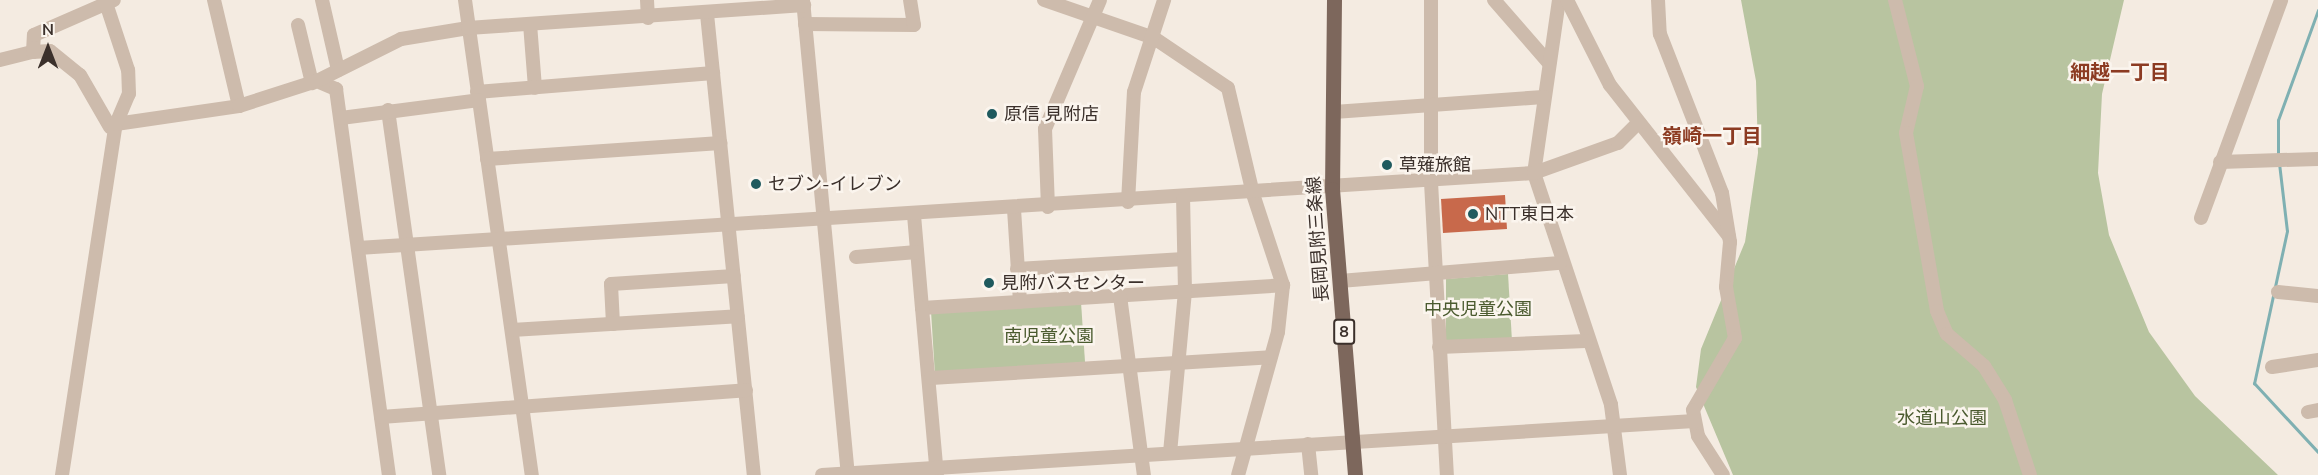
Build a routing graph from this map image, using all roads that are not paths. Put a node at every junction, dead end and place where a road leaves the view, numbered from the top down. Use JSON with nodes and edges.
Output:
{"nodes":[{"id":1,"x":214,"y":0,"type":"edge"},
{"id":2,"x":322,"y":0,"type":"edge"},
{"id":3,"x":465,"y":0,"type":"edge"},
{"id":4,"x":647,"y":0,"type":"edge"},
{"id":5,"x":910,"y":0,"type":"edge"},
{"id":6,"x":1044,"y":0,"type":"edge"},
{"id":7,"x":1100,"y":0,"type":"edge"},
{"id":8,"x":1164,"y":0,"type":"edge"},
{"id":9,"x":1169,"y":0,"type":"edge"},
{"id":10,"x":1334,"y":0,"type":"edge"},
{"id":11,"x":1431,"y":0,"type":"edge"},
{"id":12,"x":1494,"y":0,"type":"edge"},
{"id":13,"x":1559,"y":0,"type":"edge"},
{"id":14,"x":1567,"y":0,"type":"edge"},
{"id":15,"x":1658,"y":0,"type":"edge"},
{"id":16,"x":1895,"y":0,"type":"edge"},
{"id":17,"x":2281,"y":0,"type":"edge"},
{"id":18,"x":109,"y":1,"type":"edge"},
{"id":19,"x":804,"y":3,"type":"edge"},
{"id":20,"x":707,"y":14,"type":"junction"},
{"id":21,"x":1092,"y":15,"type":"junction"},
{"id":22,"x":648,"y":18,"type":"junction"},
{"id":23,"x":530,"y":24,"type":"junction"},
{"id":24,"x":806,"y":24,"type":"junction"},
{"id":25,"x":298,"y":25,"type":"dead end"},
{"id":26,"x":468,"y":28,"type":"junction"},
{"id":27,"x":1155,"y":38,"type":"junction"},
{"id":28,"x":33,"y":52,"type":"junction"},
{"id":29,"x":0,"y":60,"type":"edge"},
{"id":30,"x":1548,"y":63,"type":"junction"},
{"id":31,"x":338,"y":70,"type":"junction"},
{"id":32,"x":713,"y":73,"type":"junction"},
{"id":33,"x":314,"y":82,"type":"junction"},
{"id":34,"x":535,"y":88,"type":"junction"},
{"id":35,"x":478,"y":96,"type":"junction"},
{"id":36,"x":1544,"y":97,"type":"junction"},
{"id":37,"x":1433,"y":104,"type":"junction"},
{"id":38,"x":239,"y":105,"type":"junction"},
{"id":39,"x":388,"y":110,"type":"junction"},
{"id":40,"x":1334,"y":112,"type":"junction"},
{"id":41,"x":341,"y":118,"type":"junction"},
{"id":42,"x":1638,"y":123,"type":"junction"},
{"id":43,"x":113,"y":126,"type":"junction"},
{"id":44,"x":720,"y":143,"type":"junction"},
{"id":45,"x":487,"y":159,"type":"junction"},
{"id":46,"x":2318,"y":159,"type":"edge"},
{"id":47,"x":2220,"y":162,"type":"junction"},
{"id":48,"x":1534,"y":173,"type":"junction"},
{"id":49,"x":1431,"y":182,"type":"junction"},
{"id":50,"x":1332,"y":189,"type":"junction"},
{"id":51,"x":1253,"y":194,"type":"junction"},
{"id":52,"x":1183,"y":199,"type":"junction"},
{"id":53,"x":1128,"y":202,"type":"junction"},
{"id":54,"x":1048,"y":207,"type":"junction"},
{"id":55,"x":1014,"y":209,"type":"junction"},
{"id":56,"x":914,"y":215,"type":"junction"},
{"id":57,"x":2200,"y":218,"type":"dead end"},
{"id":58,"x":826,"y":220,"type":"junction"},
{"id":59,"x":729,"y":225,"type":"junction"},
{"id":60,"x":1729,"y":236,"type":"junction"},
{"id":61,"x":499,"y":239,"type":"junction"},
{"id":62,"x":406,"y":245,"type":"junction"},
{"id":63,"x":358,"y":248,"type":"junction"},
{"id":64,"x":917,"y":252,"type":"junction"},
{"id":65,"x":856,"y":257,"type":"dead end"},
{"id":66,"x":1184,"y":259,"type":"junction"},
{"id":67,"x":1560,"y":263,"type":"junction"},
{"id":68,"x":1017,"y":269,"type":"junction"},
{"id":69,"x":1434,"y":271,"type":"junction"},
{"id":70,"x":734,"y":276,"type":"junction"},
{"id":71,"x":1340,"y":281,"type":"junction"},
{"id":72,"x":1283,"y":285,"type":"junction"},
{"id":73,"x":1185,"y":291,"type":"junction"},
{"id":74,"x":2278,"y":292,"type":"dead end"},
{"id":75,"x":1120,"y":296,"type":"junction"},
{"id":76,"x":2318,"y":296,"type":"edge"},
{"id":77,"x":1020,"y":302,"type":"junction"},
{"id":78,"x":922,"y":308,"type":"junction"},
{"id":79,"x":738,"y":316,"type":"junction"},
{"id":80,"x":614,"y":324,"type":"junction"},
{"id":81,"x":512,"y":330,"type":"junction"},
{"id":82,"x":1586,"y":340,"type":"junction"},
{"id":83,"x":1439,"y":347,"type":"junction"},
{"id":84,"x":1270,"y":357,"type":"junction"},
{"id":85,"x":2318,"y":360,"type":"edge"},
{"id":86,"x":1179,"y":363,"type":"junction"},
{"id":87,"x":1132,"y":367,"type":"junction"},
{"id":88,"x":2272,"y":368,"type":"dead end"},
{"id":89,"x":931,"y":378,"type":"junction"},
{"id":90,"x":746,"y":390,"type":"junction"},
{"id":91,"x":522,"y":407,"type":"junction"},
{"id":92,"x":430,"y":414,"type":"junction"},
{"id":93,"x":381,"y":417,"type":"junction"},
{"id":94,"x":1616,"y":422,"type":"junction"},
{"id":95,"x":1694,"y":422,"type":"junction"},
{"id":96,"x":1445,"y":436,"type":"junction"},
{"id":97,"x":1352,"y":441,"type":"junction"},
{"id":98,"x":1308,"y":444,"type":"junction"},
{"id":99,"x":1243,"y":448,"type":"junction"},
{"id":100,"x":1170,"y":453,"type":"junction"},
{"id":101,"x":1143,"y":455,"type":"junction"},
{"id":102,"x":937,"y":471,"type":"edge"},
{"id":103,"x":848,"y":474,"type":"edge"},
{"id":104,"x":62,"y":475,"type":"edge"},
{"id":105,"x":389,"y":475,"type":"edge"},
{"id":106,"x":439,"y":475,"type":"edge"},
{"id":107,"x":532,"y":475,"type":"edge"},
{"id":108,"x":754,"y":475,"type":"edge"},
{"id":109,"x":822,"y":475,"type":"edge"},
{"id":110,"x":1144,"y":475,"type":"edge"},
{"id":111,"x":1238,"y":475,"type":"edge"},
{"id":112,"x":1311,"y":475,"type":"edge"},
{"id":113,"x":1355,"y":475,"type":"edge"},
{"id":114,"x":1447,"y":475,"type":"edge"},
{"id":115,"x":1620,"y":475,"type":"edge"},
{"id":116,"x":1723,"y":475,"type":"edge"},
{"id":117,"x":2030,"y":475,"type":"edge"}],
"edges":[{"from":1,"to":38,"type":"street"},
{"from":2,"to":31,"type":"street"},
{"from":3,"to":26,"type":"street"},
{"from":4,"to":22,"type":"street"},
{"from":5,"to":24,"type":"street"},
{"from":6,"to":21,"type":"street"},
{"from":7,"to":21,"type":"street"},
{"from":8,"to":9,"type":"street"},
{"from":8,"to":27,"type":"street"},
{"from":10,"to":40,"type":"main road","name":"長岡見附三条線","number":"8"},
{"from":11,"to":37,"type":"street"},
{"from":12,"to":30,"type":"street"},
{"from":13,"to":30,"type":"street"},
{"from":14,"to":42,"type":"street"},
{"from":15,"to":60,"type":"street"},
{"from":16,"to":117,"type":"street"},
{"from":17,"to":47,"type":"street"},
{"from":18,"to":28,"type":"street"},
{"from":18,"to":43,"type":"street"},
{"from":19,"to":20,"type":"street"},
{"from":19,"to":24,"type":"street"},
{"from":20,"to":22,"type":"street"},
{"from":20,"to":32,"type":"street"},
{"from":21,"to":27,"type":"street"},
{"from":21,"to":54,"type":"street"},
{"from":22,"to":23,"type":"street"},
{"from":23,"to":26,"type":"street"},
{"from":23,"to":34,"type":"street"},
{"from":24,"to":58,"type":"street"},
{"from":25,"to":33,"type":"street"},
{"from":26,"to":31,"type":"street"},
{"from":26,"to":35,"type":"street"},
{"from":27,"to":51,"type":"street"},
{"from":27,"to":53,"type":"street"},
{"from":28,"to":29,"type":"street"},
{"from":28,"to":43,"type":"street"},
{"from":30,"to":36,"type":"street"},
{"from":31,"to":33,"type":"street"},
{"from":32,"to":34,"type":"street"},
{"from":32,"to":44,"type":"street"},
{"from":33,"to":38,"type":"street"},
{"from":33,"to":41,"type":"street"},
{"from":34,"to":35,"type":"street"},
{"from":35,"to":39,"type":"street"},
{"from":35,"to":45,"type":"street"},
{"from":36,"to":37,"type":"street"},
{"from":36,"to":48,"type":"street"},
{"from":37,"to":40,"type":"street"},
{"from":37,"to":49,"type":"street"},
{"from":38,"to":43,"type":"street"},
{"from":39,"to":41,"type":"street"},
{"from":39,"to":62,"type":"street"},
{"from":40,"to":50,"type":"main road","name":"長岡見附三条線","number":"8"},
{"from":41,"to":63,"type":"street"},
{"from":42,"to":48,"type":"street"},
{"from":42,"to":60,"type":"street"},
{"from":43,"to":104,"type":"street"},
{"from":44,"to":45,"type":"street"},
{"from":44,"to":59,"type":"street"},
{"from":45,"to":61,"type":"street"},
{"from":46,"to":47,"type":"street"},
{"from":47,"to":57,"type":"street"},
{"from":48,"to":49,"type":"street"},
{"from":48,"to":67,"type":"street"},
{"from":49,"to":50,"type":"street"},
{"from":49,"to":69,"type":"street"},
{"from":50,"to":51,"type":"street"},
{"from":50,"to":71,"type":"main road","name":"長岡見附三条線","number":"8"},
{"from":51,"to":52,"type":"street"},
{"from":51,"to":72,"type":"street"},
{"from":52,"to":53,"type":"street"},
{"from":52,"to":66,"type":"street"},
{"from":53,"to":54,"type":"street"},
{"from":54,"to":55,"type":"street"},
{"from":55,"to":56,"type":"street"},
{"from":55,"to":68,"type":"street"},
{"from":56,"to":58,"type":"street"},
{"from":56,"to":64,"type":"street"},
{"from":58,"to":59,"type":"street"},
{"from":58,"to":103,"type":"street"},
{"from":59,"to":61,"type":"street"},
{"from":59,"to":70,"type":"street"},
{"from":60,"to":95,"type":"street"},
{"from":61,"to":62,"type":"street"},
{"from":61,"to":81,"type":"street"},
{"from":62,"to":63,"type":"street"},
{"from":62,"to":92,"type":"street"},
{"from":63,"to":93,"type":"street"},
{"from":64,"to":65,"type":"street"},
{"from":64,"to":78,"type":"street"},
{"from":66,"to":68,"type":"street"},
{"from":66,"to":73,"type":"street"},
{"from":67,"to":69,"type":"street"},
{"from":67,"to":82,"type":"street"},
{"from":68,"to":77,"type":"street"},
{"from":69,"to":71,"type":"street"},
{"from":69,"to":83,"type":"street"},
{"from":70,"to":79,"type":"street"},
{"from":70,"to":80,"type":"street"},
{"from":71,"to":97,"type":"main road","name":"長岡見附三条線","number":"8"},
{"from":72,"to":73,"type":"street"},
{"from":72,"to":84,"type":"street"},
{"from":73,"to":75,"type":"street"},
{"from":73,"to":86,"type":"street"},
{"from":74,"to":76,"type":"street"},
{"from":75,"to":77,"type":"street"},
{"from":75,"to":87,"type":"street"},
{"from":77,"to":78,"type":"street"},
{"from":78,"to":89,"type":"street"},
{"from":79,"to":80,"type":"street"},
{"from":79,"to":90,"type":"street"},
{"from":80,"to":81,"type":"street"},
{"from":81,"to":91,"type":"street"},
{"from":82,"to":83,"type":"street"},
{"from":82,"to":94,"type":"street"},
{"from":83,"to":96,"type":"street"},
{"from":84,"to":86,"type":"street"},
{"from":84,"to":99,"type":"street"},
{"from":85,"to":88,"type":"street"},
{"from":86,"to":87,"type":"street"},
{"from":86,"to":100,"type":"street"},
{"from":87,"to":89,"type":"street"},
{"from":87,"to":101,"type":"street"},
{"from":89,"to":102,"type":"street"},
{"from":90,"to":91,"type":"street"},
{"from":90,"to":108,"type":"street"},
{"from":91,"to":92,"type":"street"},
{"from":91,"to":107,"type":"street"},
{"from":92,"to":93,"type":"street"},
{"from":92,"to":106,"type":"street"},
{"from":93,"to":105,"type":"street"},
{"from":94,"to":95,"type":"street"},
{"from":94,"to":96,"type":"street"},
{"from":94,"to":115,"type":"street"},
{"from":95,"to":116,"type":"street"},
{"from":96,"to":97,"type":"street"},
{"from":96,"to":114,"type":"street"},
{"from":97,"to":98,"type":"street"},
{"from":97,"to":113,"type":"main road","name":"長岡見附三条線","number":"8"},
{"from":98,"to":99,"type":"street"},
{"from":98,"to":112,"type":"street"},
{"from":99,"to":100,"type":"street"},
{"from":99,"to":111,"type":"street"},
{"from":100,"to":101,"type":"street"},
{"from":101,"to":102,"type":"street"},
{"from":101,"to":110,"type":"street"},
{"from":102,"to":103,"type":"street"},
{"from":103,"to":109,"type":"street"}]}
